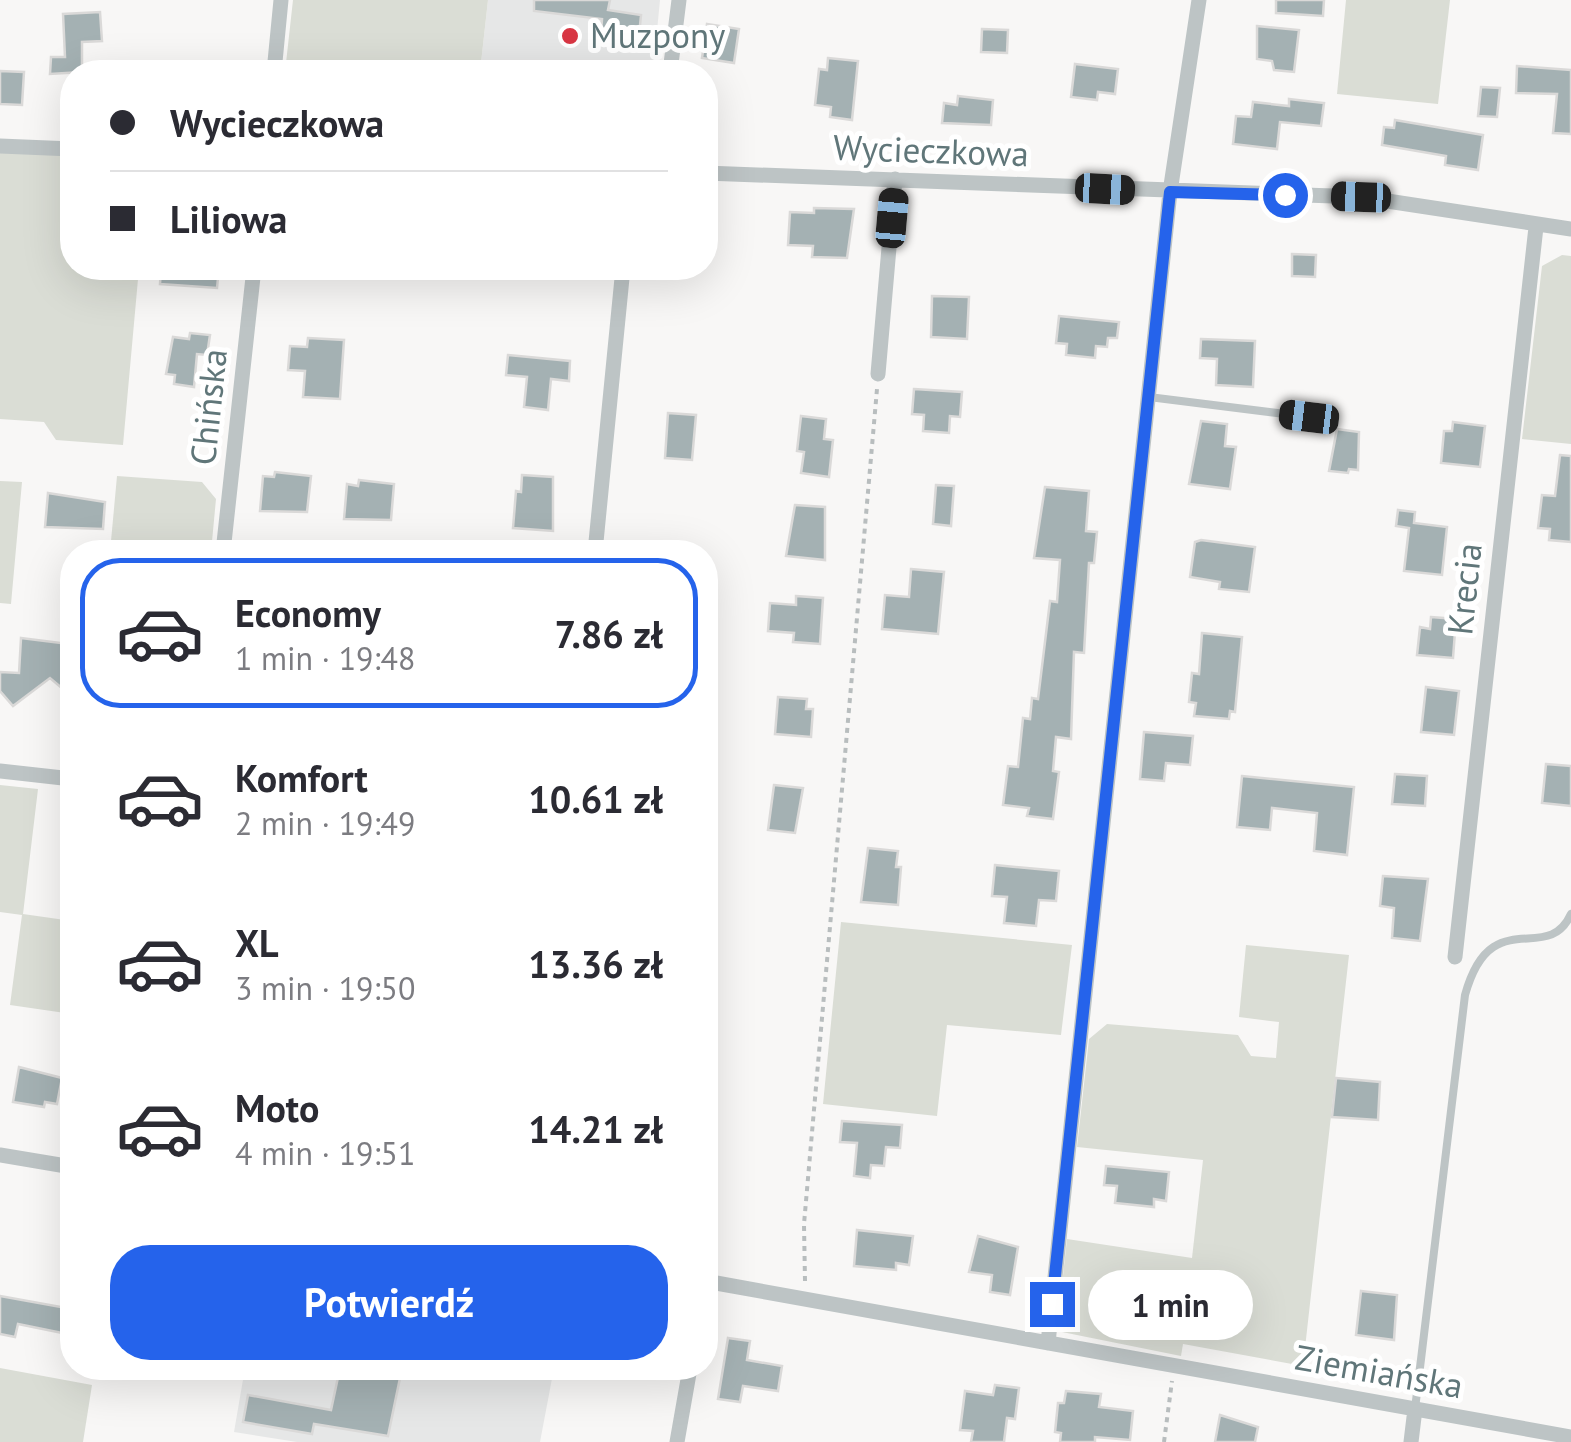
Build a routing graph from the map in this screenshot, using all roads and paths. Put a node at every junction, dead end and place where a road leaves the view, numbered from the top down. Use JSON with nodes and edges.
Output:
{"nodes":[{"id":1,"x":281,"y":0,"type":"edge"},
{"id":2,"x":679,"y":0,"type":"edge"},
{"id":3,"x":1199,"y":0,"type":"edge"},
{"id":4,"x":275,"y":60,"type":"edge"},
{"id":5,"x":672,"y":60,"type":"edge"},
{"id":6,"x":0,"y":146,"type":"edge"},
{"id":7,"x":60,"y":148,"type":"edge"},
{"id":8,"x":718,"y":172,"type":"edge"},
{"id":9,"x":895,"y":178,"type":"junction"},
{"id":10,"x":1170,"y":192,"type":"junction"},
{"id":11,"x":1536,"y":227,"type":"junction"},
{"id":12,"x":1571,"y":229,"type":"edge"},
{"id":13,"x":253,"y":280,"type":"edge"},
{"id":14,"x":622,"y":280,"type":"edge"},
{"id":15,"x":878,"y":374,"type":"joint"},
{"id":16,"x":1148,"y":397,"type":"junction"},
{"id":17,"x":1309,"y":417,"type":"dead end"},
{"id":18,"x":224,"y":540,"type":"edge"},
{"id":19,"x":596,"y":540,"type":"edge"},
{"id":20,"x":0,"y":771,"type":"edge"},
{"id":21,"x":60,"y":778,"type":"edge"},
{"id":22,"x":1571,"y":914,"type":"edge"},
{"id":23,"x":1454,"y":957,"type":"dead end"},
{"id":24,"x":0,"y":1155,"type":"edge"},
{"id":25,"x":60,"y":1165,"type":"edge"},
{"id":26,"x":718,"y":1284,"type":"edge"},
{"id":27,"x":810,"y":1300,"type":"junction"},
{"id":28,"x":1048,"y":1343,"type":"junction"},
{"id":29,"x":1173,"y":1366,"type":"junction"},
{"id":30,"x":688,"y":1380,"type":"edge"},
{"id":31,"x":1415,"y":1409,"type":"junction"},
{"id":32,"x":1571,"y":1437,"type":"edge"},
{"id":33,"x":677,"y":1442,"type":"edge"},
{"id":34,"x":1164,"y":1442,"type":"edge"},
{"id":35,"x":1411,"y":1442,"type":"edge"}],
"edges":[{"from":1,"to":4,"type":"street"},
{"from":2,"to":5,"type":"street"},
{"from":3,"to":10,"type":"street"},
{"from":6,"to":7,"type":"street"},
{"from":8,"to":9,"type":"street","name":"Wycieczkowa"},
{"from":9,"to":10,"type":"street","name":"Wycieczkowa"},
{"from":9,"to":15,"type":"street"},
{"from":10,"to":11,"type":"street","name":"Wycieczkowa"},
{"from":10,"to":16,"type":"street"},
{"from":11,"to":12,"type":"street","name":"Wycieczkowa"},
{"from":11,"to":23,"type":"street","name":"Krecia"},
{"from":13,"to":18,"type":"street","name":"Chińska"},
{"from":14,"to":19,"type":"street"},
{"from":15,"to":27,"type":"path"},
{"from":16,"to":17,"type":"lane"},
{"from":16,"to":28,"type":"street"},
{"from":20,"to":21,"type":"street"},
{"from":22,"to":31,"type":"lane"},
{"from":24,"to":25,"type":"street"},
{"from":26,"to":27,"type":"street","name":"Ziemiańska"},
{"from":27,"to":28,"type":"street","name":"Ziemiańska"},
{"from":28,"to":29,"type":"street","name":"Ziemiańska"},
{"from":29,"to":31,"type":"street","name":"Ziemiańska"},
{"from":29,"to":34,"type":"path"},
{"from":30,"to":33,"type":"street"},
{"from":31,"to":32,"type":"street","name":"Ziemiańska"},
{"from":31,"to":35,"type":"street"}]}
